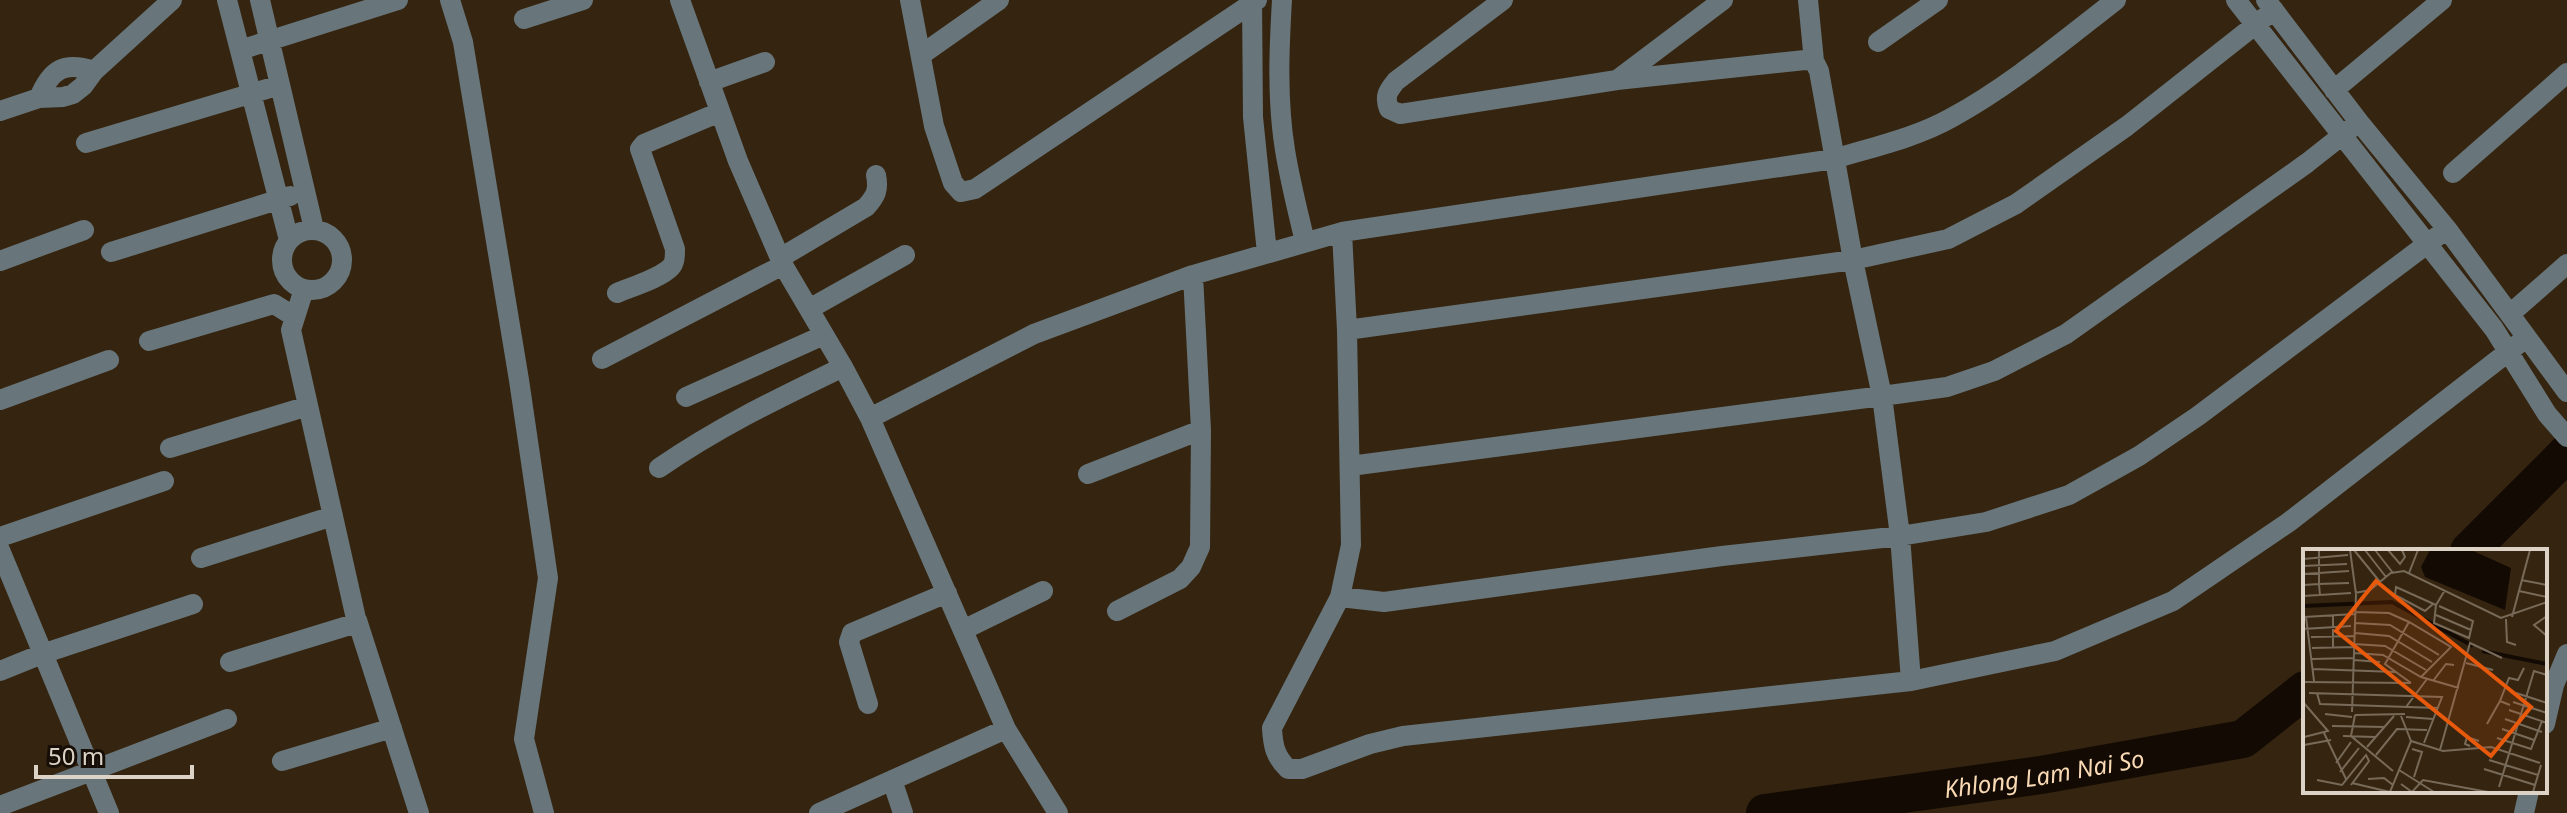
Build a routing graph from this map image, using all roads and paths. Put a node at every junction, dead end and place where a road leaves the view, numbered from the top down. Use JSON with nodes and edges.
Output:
{"nodes":[{"id":1,"x":172,"y":0,"type":"edge"},
{"id":2,"x":227,"y":0,"type":"edge"},
{"id":3,"x":260,"y":0,"type":"edge"},
{"id":4,"x":398,"y":0,"type":"edge"},
{"id":5,"x":450,"y":0,"type":"edge"},
{"id":6,"x":583,"y":0,"type":"edge"},
{"id":7,"x":680,"y":0,"type":"edge"},
{"id":8,"x":910,"y":0,"type":"edge"},
{"id":9,"x":999,"y":0,"type":"edge"},
{"id":10,"x":1282,"y":0,"type":"edge"},
{"id":11,"x":1503,"y":0,"type":"edge"},
{"id":12,"x":1723,"y":0,"type":"edge"},
{"id":13,"x":1808,"y":0,"type":"edge"},
{"id":14,"x":1938,"y":0,"type":"edge"},
{"id":15,"x":2116,"y":0,"type":"edge"},
{"id":16,"x":2236,"y":0,"type":"edge"},
{"id":17,"x":2442,"y":0,"type":"edge"},
{"id":18,"x":1254,"y":1,"type":"edge"},
{"id":19,"x":2270,"y":5,"type":"edge"},
{"id":20,"x":524,"y":19,"type":"dead end"},
{"id":21,"x":2256,"y":23,"type":"junction"},
{"id":22,"x":269,"y":41,"type":"junction"},
{"id":23,"x":1878,"y":42,"type":"dead end"},
{"id":24,"x":240,"y":50,"type":"junction"},
{"id":25,"x":921,"y":55,"type":"junction"},
{"id":26,"x":1814,"y":61,"type":"junction"},
{"id":27,"x":765,"y":62,"type":"dead end"},
{"id":28,"x":94,"y":71,"type":"junction"},
{"id":29,"x":2567,"y":73,"type":"edge"},
{"id":30,"x":1617,"y":80,"type":"junction"},
{"id":31,"x":709,"y":82,"type":"junction"},
{"id":32,"x":280,"y":85,"type":"junction"},
{"id":33,"x":2334,"y":90,"type":"junction"},
{"id":34,"x":251,"y":94,"type":"junction"},
{"id":35,"x":39,"y":98,"type":"junction"},
{"id":36,"x":0,"y":111,"type":"edge"},
{"id":37,"x":720,"y":112,"type":"junction"},
{"id":38,"x":2351,"y":129,"type":"junction"},
{"id":39,"x":86,"y":143,"type":"dead end"},
{"id":40,"x":1834,"y":159,"type":"junction"},
{"id":41,"x":2453,"y":173,"type":"dead end"},
{"id":42,"x":876,"y":175,"type":"dead end"},
{"id":43,"x":305,"y":192,"type":"junction"},
{"id":44,"x":278,"y":200,"type":"junction"},
{"id":45,"x":314,"y":229,"type":"junction"},
{"id":46,"x":2447,"y":229,"type":"junction"},
{"id":47,"x":84,"y":230,"type":"dead end"},
{"id":48,"x":1342,"y":232,"type":"junction"},
{"id":49,"x":289,"y":240,"type":"junction"},
{"id":50,"x":1305,"y":242,"type":"junction"},
{"id":51,"x":2427,"y":244,"type":"junction"},
{"id":52,"x":111,"y":252,"type":"dead end"},
{"id":53,"x":1267,"y":253,"type":"junction"},
{"id":54,"x":905,"y":255,"type":"dead end"},
{"id":55,"x":1853,"y":260,"type":"junction"},
{"id":56,"x":0,"y":261,"type":"edge"},
{"id":57,"x":782,"y":262,"type":"junction"},
{"id":58,"x":2567,"y":264,"type":"edge"},
{"id":59,"x":1193,"y":275,"type":"junction"},
{"id":60,"x":304,"y":289,"type":"junction"},
{"id":61,"x":617,"y":293,"type":"dead end"},
{"id":62,"x":809,"y":309,"type":"junction"},
{"id":63,"x":2510,"y":314,"type":"junction"},
{"id":64,"x":295,"y":317,"type":"junction"},
{"id":65,"x":1347,"y":330,"type":"junction"},
{"id":66,"x":824,"y":335,"type":"junction"},
{"id":67,"x":2526,"y":338,"type":"junction"},
{"id":68,"x":149,"y":341,"type":"dead end"},
{"id":69,"x":2508,"y":353,"type":"junction"},
{"id":70,"x":602,"y":359,"type":"dead end"},
{"id":71,"x":109,"y":360,"type":"dead end"},
{"id":72,"x":843,"y":367,"type":"junction"},
{"id":73,"x":2567,"y":392,"type":"edge"},
{"id":74,"x":1882,"y":396,"type":"junction"},
{"id":75,"x":686,"y":397,"type":"dead end"},
{"id":76,"x":0,"y":400,"type":"edge"},
{"id":77,"x":308,"y":406,"type":"junction"},
{"id":78,"x":870,"y":418,"type":"junction"},
{"id":79,"x":1201,"y":430,"type":"junction"},
{"id":80,"x":2567,"y":437,"type":"edge"},
{"id":81,"x":170,"y":448,"type":"dead end"},
{"id":82,"x":1350,"y":466,"type":"junction"},
{"id":83,"x":659,"y":468,"type":"dead end"},
{"id":84,"x":1088,"y":474,"type":"dead end"},
{"id":85,"x":164,"y":481,"type":"dead end"},
{"id":86,"x":333,"y":516,"type":"junction"},
{"id":87,"x":1900,"y":536,"type":"junction"},
{"id":88,"x":0,"y":537,"type":"edge"},
{"id":89,"x":0,"y":550,"type":"edge"},
{"id":90,"x":201,"y":558,"type":"dead end"},
{"id":91,"x":1043,"y":591,"type":"dead end"},
{"id":92,"x":947,"y":593,"type":"junction"},
{"id":93,"x":1340,"y":597,"type":"junction"},
{"id":94,"x":193,"y":604,"type":"dead end"},
{"id":95,"x":1117,"y":611,"type":"dead end"},
{"id":96,"x":357,"y":620,"type":"junction"},
{"id":97,"x":963,"y":630,"type":"junction"},
{"id":98,"x":42,"y":654,"type":"junction"},
{"id":99,"x":2567,"y":654,"type":"edge"},
{"id":100,"x":230,"y":662,"type":"dead end"},
{"id":101,"x":0,"y":671,"type":"edge"},
{"id":102,"x":1911,"y":681,"type":"junction"},
{"id":103,"x":868,"y":704,"type":"dead end"},
{"id":104,"x":2547,"y":715,"type":"edge"},
{"id":105,"x":227,"y":719,"type":"dead end"},
{"id":106,"x":392,"y":728,"type":"junction"},
{"id":107,"x":1006,"y":729,"type":"junction"},
{"id":108,"x":282,"y":761,"type":"dead end"},
{"id":109,"x":91,"y":771,"type":"junction"},
{"id":110,"x":892,"y":780,"type":"junction"},
{"id":111,"x":2529,"y":793,"type":"edge"},
{"id":112,"x":0,"y":806,"type":"edge"},
{"id":113,"x":109,"y":813,"type":"edge"},
{"id":114,"x":419,"y":813,"type":"edge"},
{"id":115,"x":544,"y":813,"type":"edge"},
{"id":116,"x":819,"y":813,"type":"edge"},
{"id":117,"x":903,"y":813,"type":"edge"},
{"id":118,"x":1058,"y":813,"type":"edge"},
{"id":119,"x":2524,"y":813,"type":"edge"}],
"edges":[{"from":1,"to":28,"type":"street"},
{"from":2,"to":24,"type":"street"},
{"from":3,"to":22,"type":"street"},
{"from":4,"to":22,"type":"street"},
{"from":5,"to":115,"type":"street"},
{"from":6,"to":20,"type":"street"},
{"from":7,"to":31,"type":"street"},
{"from":8,"to":25,"type":"street"},
{"from":9,"to":25,"type":"street"},
{"from":10,"to":50,"type":"street"},
{"from":11,"to":30,"type":"street"},
{"from":12,"to":30,"type":"street"},
{"from":13,"to":26,"type":"street"},
{"from":14,"to":23,"type":"street"},
{"from":15,"to":40,"type":"street"},
{"from":16,"to":21,"type":"street"},
{"from":17,"to":33,"type":"street"},
{"from":18,"to":25,"type":"street"},
{"from":18,"to":53,"type":"street"},
{"from":19,"to":21,"type":"street"},
{"from":19,"to":33,"type":"street"},
{"from":21,"to":38,"type":"street"},
{"from":21,"to":55,"type":"street"},
{"from":22,"to":24,"type":"street"},
{"from":22,"to":32,"type":"street"},
{"from":24,"to":34,"type":"street"},
{"from":26,"to":30,"type":"street"},
{"from":26,"to":40,"type":"street"},
{"from":27,"to":31,"type":"street"},
{"from":28,"to":35,"type":"street"},
{"from":28,"to":35,"type":"street"},
{"from":29,"to":41,"type":"street"},
{"from":31,"to":37,"type":"street"},
{"from":32,"to":34,"type":"street"},
{"from":32,"to":43,"type":"street"},
{"from":33,"to":38,"type":"street"},
{"from":34,"to":39,"type":"street"},
{"from":34,"to":44,"type":"street"},
{"from":35,"to":36,"type":"street"},
{"from":37,"to":57,"type":"street"},
{"from":37,"to":61,"type":"street"},
{"from":38,"to":46,"type":"street"},
{"from":38,"to":51,"type":"street"},
{"from":38,"to":74,"type":"street"},
{"from":40,"to":48,"type":"street"},
{"from":40,"to":55,"type":"street"},
{"from":42,"to":57,"type":"street"},
{"from":43,"to":44,"type":"street"},
{"from":43,"to":45,"type":"street"},
{"from":44,"to":49,"type":"street"},
{"from":44,"to":52,"type":"street"},
{"from":45,"to":49,"type":"street"},
{"from":45,"to":60,"type":"street"},
{"from":46,"to":51,"type":"street"},
{"from":46,"to":63,"type":"street"},
{"from":47,"to":56,"type":"street"},
{"from":48,"to":50,"type":"street"},
{"from":48,"to":65,"type":"street"},
{"from":49,"to":60,"type":"street"},
{"from":50,"to":53,"type":"street"},
{"from":51,"to":69,"type":"street"},
{"from":51,"to":87,"type":"street"},
{"from":53,"to":59,"type":"street"},
{"from":54,"to":62,"type":"street"},
{"from":55,"to":65,"type":"street"},
{"from":55,"to":74,"type":"street"},
{"from":57,"to":62,"type":"street"},
{"from":57,"to":70,"type":"street"},
{"from":58,"to":63,"type":"street"},
{"from":59,"to":78,"type":"street"},
{"from":59,"to":79,"type":"street"},
{"from":60,"to":64,"type":"street"},
{"from":62,"to":66,"type":"street"},
{"from":63,"to":67,"type":"street"},
{"from":64,"to":68,"type":"street"},
{"from":64,"to":77,"type":"street"},
{"from":65,"to":82,"type":"street"},
{"from":66,"to":72,"type":"street"},
{"from":66,"to":75,"type":"street"},
{"from":67,"to":69,"type":"street"},
{"from":67,"to":73,"type":"street"},
{"from":69,"to":80,"type":"street"},
{"from":69,"to":102,"type":"street"},
{"from":71,"to":76,"type":"street"},
{"from":72,"to":78,"type":"street"},
{"from":72,"to":83,"type":"street"},
{"from":74,"to":82,"type":"street"},
{"from":74,"to":87,"type":"street"},
{"from":77,"to":81,"type":"street"},
{"from":77,"to":86,"type":"street"},
{"from":78,"to":92,"type":"street"},
{"from":79,"to":84,"type":"street"},
{"from":79,"to":95,"type":"street"},
{"from":82,"to":93,"type":"street"},
{"from":85,"to":88,"type":"street"},
{"from":86,"to":90,"type":"street"},
{"from":86,"to":96,"type":"street"},
{"from":87,"to":93,"type":"street"},
{"from":87,"to":102,"type":"street"},
{"from":89,"to":98,"type":"street"},
{"from":91,"to":97,"type":"street"},
{"from":92,"to":97,"type":"street"},
{"from":92,"to":103,"type":"street"},
{"from":93,"to":102,"type":"street"},
{"from":94,"to":98,"type":"street"},
{"from":96,"to":100,"type":"street"},
{"from":96,"to":106,"type":"street"},
{"from":97,"to":107,"type":"street"},
{"from":98,"to":101,"type":"street"},
{"from":98,"to":109,"type":"street"},
{"from":99,"to":104,"type":"street"},
{"from":105,"to":109,"type":"street"},
{"from":106,"to":108,"type":"street"},
{"from":106,"to":114,"type":"street"},
{"from":107,"to":110,"type":"street"},
{"from":107,"to":118,"type":"street"},
{"from":109,"to":112,"type":"street"},
{"from":109,"to":113,"type":"street"},
{"from":110,"to":116,"type":"street"},
{"from":110,"to":117,"type":"street"},
{"from":111,"to":119,"type":"street"}]}
